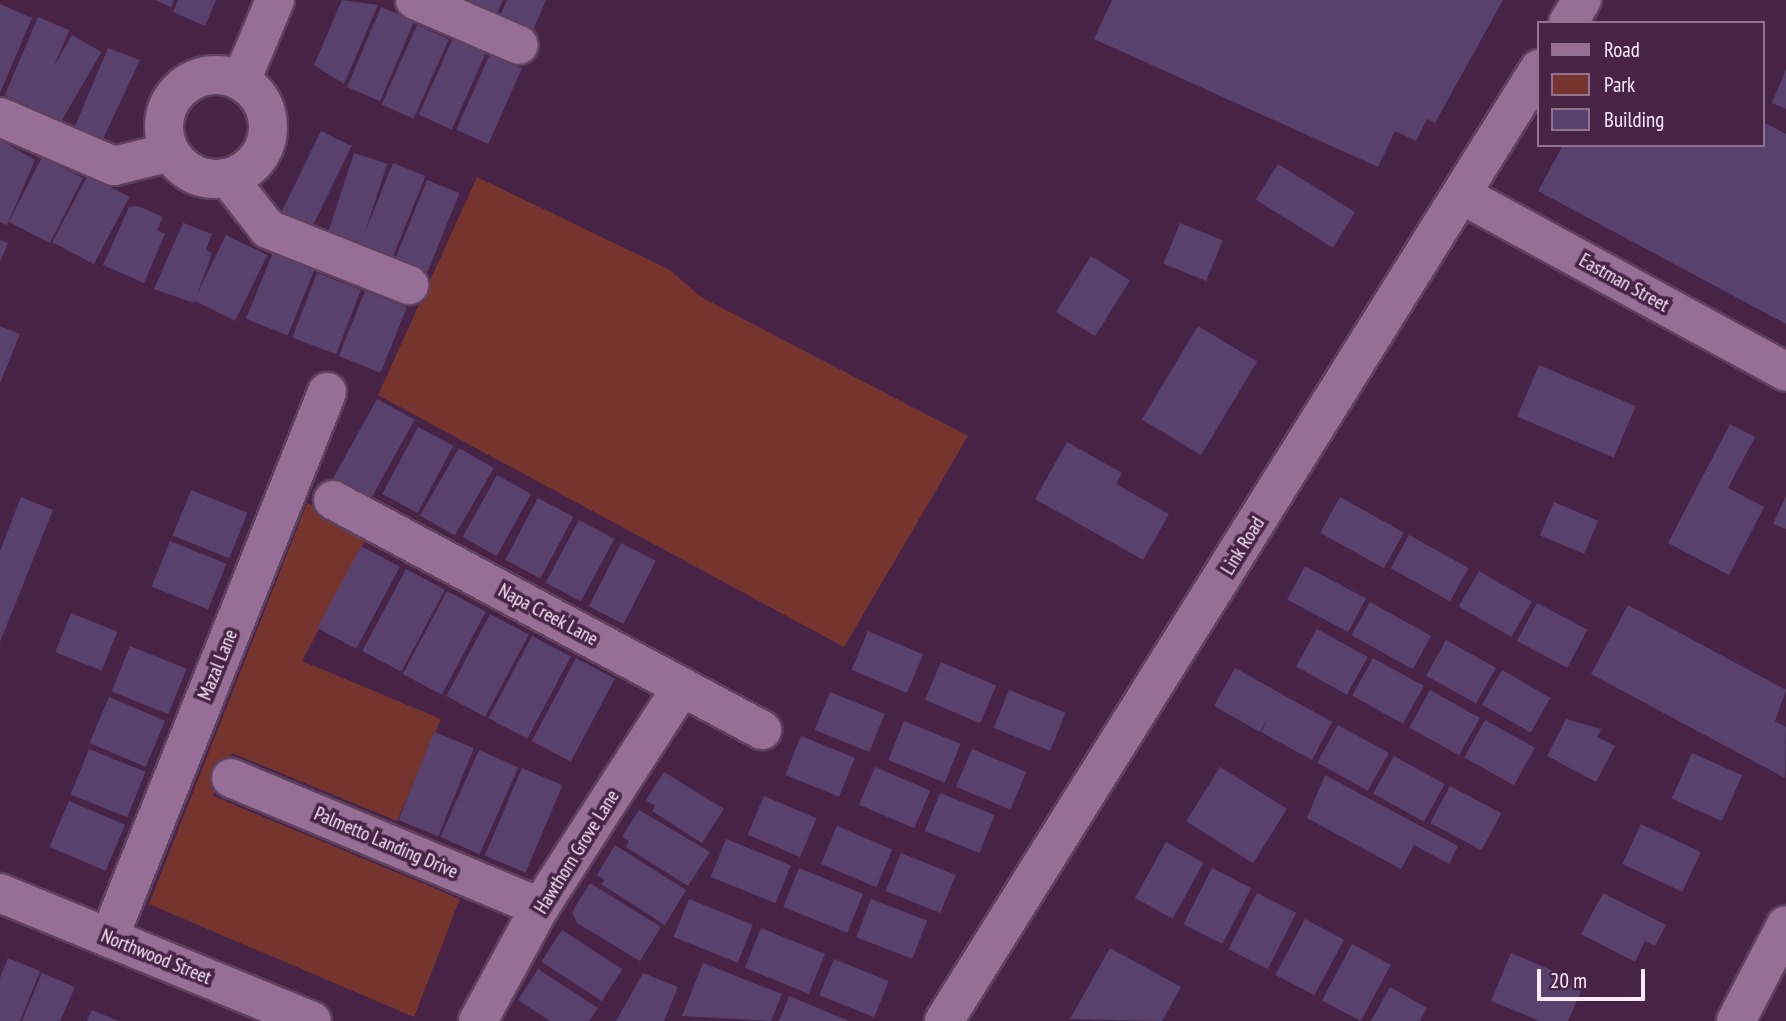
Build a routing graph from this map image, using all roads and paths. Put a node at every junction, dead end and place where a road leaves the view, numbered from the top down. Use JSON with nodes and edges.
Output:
{"nodes":[{"id":1,"x":275,"y":0,"type":"edge"},
{"id":2,"x":415,"y":0,"type":"edge"},
{"id":3,"x":1582,"y":0,"type":"edge"},
{"id":4,"x":1569,"y":21,"type":"edge"},
{"id":5,"x":519,"y":45,"type":"dead end"},
{"id":6,"x":1538,"y":71,"type":"edge"},
{"id":7,"x":241,"y":81,"type":"junction"},
{"id":8,"x":0,"y":117,"type":"edge"},
{"id":9,"x":170,"y":152,"type":"junction"},
{"id":10,"x":228,"y":178,"type":"junction"},
{"id":11,"x":1462,"y":194,"type":"junction"},
{"id":12,"x":409,"y":285,"type":"dead end"},
{"id":13,"x":1786,"y":372,"type":"edge"},
{"id":14,"x":327,"y":392,"type":"dead end"},
{"id":15,"x":333,"y":500,"type":"dead end"},
{"id":16,"x":682,"y":687,"type":"junction"},
{"id":17,"x":762,"y":730,"type":"dead end"},
{"id":18,"x":231,"y":778,"type":"dead end"},
{"id":19,"x":0,"y":893,"type":"edge"},
{"id":20,"x":540,"y":907,"type":"junction"},
{"id":21,"x":1786,"y":925,"type":"edge"},
{"id":22,"x":109,"y":938,"type":"junction"},
{"id":23,"x":312,"y":1021,"type":"edge"},
{"id":24,"x":478,"y":1021,"type":"edge"},
{"id":25,"x":944,"y":1021,"type":"edge"},
{"id":26,"x":1737,"y":1021,"type":"edge"}],
"edges":[{"from":1,"to":7,"type":"street"},
{"from":2,"to":5,"type":"street"},
{"from":3,"to":4,"type":"street"},
{"from":6,"to":11,"type":"street","name":"Link Road"},
{"from":7,"to":9,"type":"street"},
{"from":7,"to":10,"type":"street"},
{"from":8,"to":9,"type":"street"},
{"from":9,"to":10,"type":"street"},
{"from":10,"to":12,"type":"street"},
{"from":11,"to":13,"type":"street","name":"Eastman Street"},
{"from":11,"to":25,"type":"street","name":"Link Road"},
{"from":14,"to":22,"type":"street","name":"Mazal Lane"},
{"from":15,"to":16,"type":"street","name":"Napa Creek Lane"},
{"from":16,"to":17,"type":"street","name":"Napa Creek Lane"},
{"from":16,"to":20,"type":"street","name":"Hawthorn Grove Lane"},
{"from":18,"to":20,"type":"street","name":"Palmetto Landing Drive"},
{"from":19,"to":22,"type":"street","name":"Northwood Street"},
{"from":20,"to":24,"type":"street","name":"Hawthorn Grove Lane"},
{"from":21,"to":26,"type":"street"},
{"from":22,"to":23,"type":"street","name":"Northwood Street"}]}
